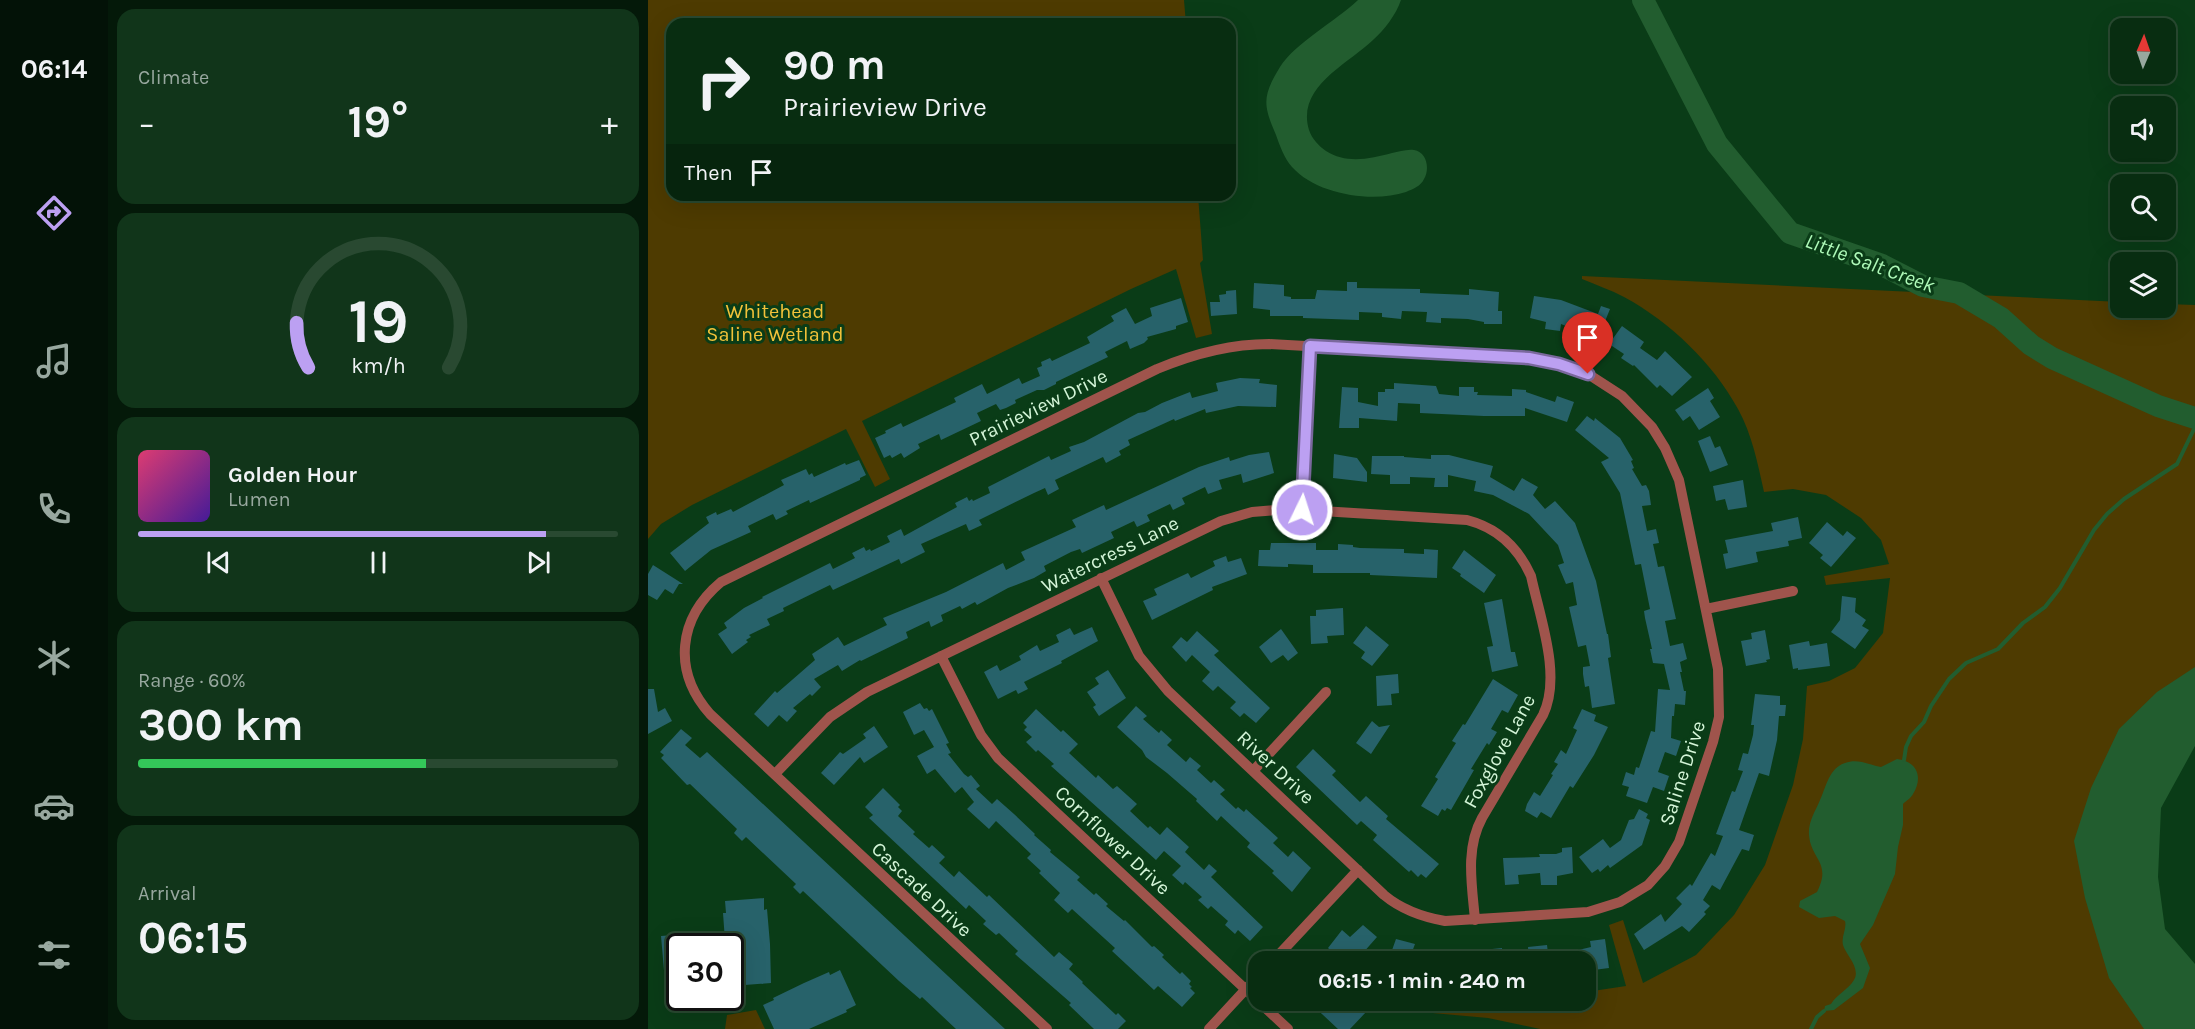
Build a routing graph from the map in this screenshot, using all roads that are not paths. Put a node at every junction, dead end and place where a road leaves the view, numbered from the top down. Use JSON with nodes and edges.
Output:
{"nodes":[{"id":1,"x":1310,"y":346,"type":"junction"},
{"id":2,"x":1622,"y":396,"type":"joint"},
{"id":3,"x":1302,"y":510,"type":"junction"},
{"id":4,"x":1504,"y":537,"type":"joint"},
{"id":5,"x":1101,"y":578,"type":"junction"},
{"id":6,"x":1793,"y":591,"type":"dead end"},
{"id":7,"x":1706,"y":609,"type":"junction"},
{"id":8,"x":941,"y":656,"type":"junction"},
{"id":9,"x":1326,"y":692,"type":"dead end"},
{"id":10,"x":1253,"y":771,"type":"junction"},
{"id":11,"x":775,"y":774,"type":"junction"},
{"id":12,"x":1358,"y":870,"type":"junction"},
{"id":13,"x":1475,"y":920,"type":"junction"},
{"id":14,"x":1282,"y":951,"type":"edge"},
{"id":15,"x":1248,"y":987,"type":"edge"},
{"id":16,"x":1245,"y":990,"type":"junction"},
{"id":17,"x":1047,"y":1029,"type":"edge"},
{"id":18,"x":1209,"y":1029,"type":"edge"},
{"id":19,"x":1288,"y":1029,"type":"edge"}],
"edges":[{"from":1,"to":2,"type":"street","name":"Prairieview Drive"},
{"from":1,"to":3,"type":"street"},
{"from":1,"to":11,"type":"street","name":"Prairieview Drive"},
{"from":2,"to":7,"type":"street","name":"Saline Drive"},
{"from":3,"to":4,"type":"street","name":"Watercress Lane"},
{"from":3,"to":5,"type":"street","name":"Watercress Lane"},
{"from":4,"to":13,"type":"street","name":"Foxglove Lane"},
{"from":5,"to":8,"type":"street","name":"Watercress Lane"},
{"from":5,"to":10,"type":"street","name":"River Drive"},
{"from":6,"to":7,"type":"street"},
{"from":7,"to":13,"type":"street","name":"Saline Drive"},
{"from":8,"to":11,"type":"street","name":"Watercress Lane"},
{"from":8,"to":16,"type":"street","name":"Cornflower Drive"},
{"from":9,"to":10,"type":"street"},
{"from":10,"to":12,"type":"street","name":"River Drive"},
{"from":11,"to":17,"type":"street","name":"Cascade Drive"},
{"from":12,"to":13,"type":"street","name":"River Drive"},
{"from":12,"to":14,"type":"street"},
{"from":15,"to":16,"type":"street"},
{"from":16,"to":18,"type":"street"},
{"from":16,"to":19,"type":"street","name":"Cornflower Drive"}]}
